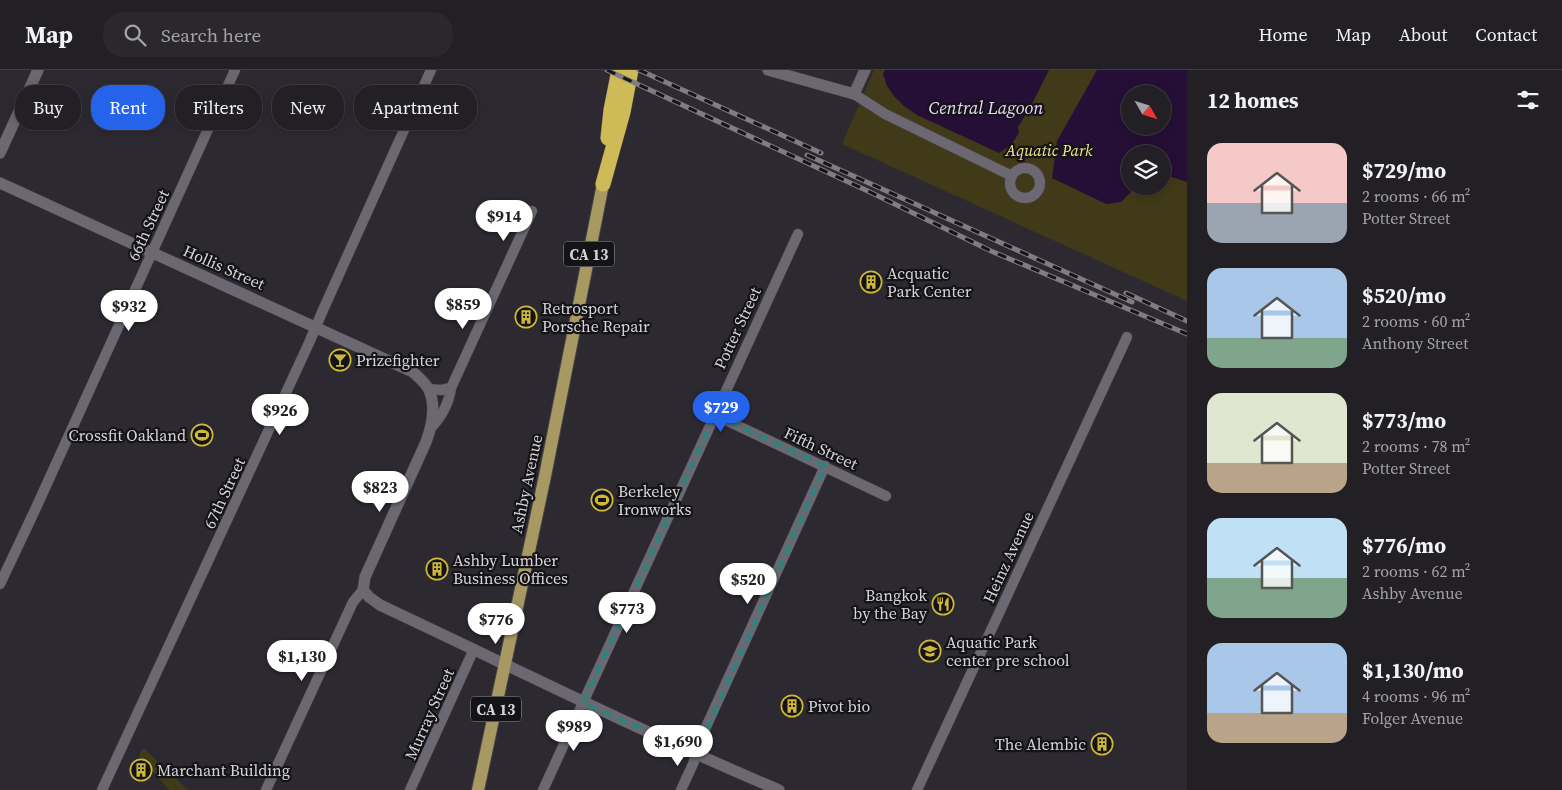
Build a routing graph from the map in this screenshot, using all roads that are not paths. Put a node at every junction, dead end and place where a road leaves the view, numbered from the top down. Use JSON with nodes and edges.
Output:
{"nodes":[{"id":1,"x":38,"y":70,"type":"edge"},
{"id":2,"x":235,"y":70,"type":"edge"},
{"id":3,"x":431,"y":70,"type":"edge"},
{"id":4,"x":619,"y":70,"type":"edge"},
{"id":5,"x":631,"y":70,"type":"edge"},
{"id":6,"x":768,"y":70,"type":"edge"},
{"id":7,"x":865,"y":70,"type":"edge"},
{"id":8,"x":854,"y":94,"type":"junction"},
{"id":9,"x":0,"y":153,"type":"edge"},
{"id":10,"x":1012,"y":176,"type":"dead end"},
{"id":11,"x":0,"y":182,"type":"edge"},
{"id":12,"x":603,"y":184,"type":"junction"},
{"id":13,"x":532,"y":211,"type":"dead end"},
{"id":14,"x":798,"y":234,"type":"dead end"},
{"id":15,"x":152,"y":252,"type":"junction"},
{"id":16,"x":316,"y":327,"type":"junction"},
{"id":17,"x":1127,"y":337,"type":"dead end"},
{"id":18,"x":450,"y":388,"type":"junction"},
{"id":19,"x":429,"y":389,"type":"junction"},
{"id":20,"x":715,"y":415,"type":"junction"},
{"id":21,"x":431,"y":428,"type":"junction"},
{"id":22,"x":825,"y":466,"type":"junction"},
{"id":23,"x":886,"y":496,"type":"dead end"},
{"id":24,"x":0,"y":584,"type":"edge"},
{"id":25,"x":363,"y":590,"type":"junction"},
{"id":26,"x":474,"y":650,"type":"junction"},
{"id":27,"x":505,"y":665,"type":"junction"},
{"id":28,"x":583,"y":703,"type":"junction"},
{"id":29,"x":696,"y":753,"type":"junction"},
{"id":30,"x":102,"y":790,"type":"edge"},
{"id":31,"x":266,"y":790,"type":"edge"},
{"id":32,"x":410,"y":790,"type":"edge"},
{"id":33,"x":478,"y":790,"type":"edge"},
{"id":34,"x":543,"y":790,"type":"edge"},
{"id":35,"x":681,"y":790,"type":"edge"},
{"id":36,"x":779,"y":790,"type":"edge"},
{"id":37,"x":917,"y":790,"type":"edge"}],
"edges":[{"from":1,"to":9,"type":"street"},
{"from":2,"to":15,"type":"street","name":"66th Street"},
{"from":3,"to":16,"type":"street","name":"67th Street"},
{"from":4,"to":12,"type":"highway","number":"CA 13"},
{"from":5,"to":12,"type":"highway","number":"CA 13"},
{"from":6,"to":8,"type":"street"},
{"from":7,"to":8,"type":"street"},
{"from":8,"to":10,"type":"street"},
{"from":11,"to":15,"type":"street","name":"Hollis Street"},
{"from":12,"to":27,"type":"main road","name":"Ashby Avenue","number":"CA 13"},
{"from":13,"to":18,"type":"street"},
{"from":14,"to":20,"type":"street","name":"Potter Street"},
{"from":15,"to":16,"type":"street","name":"Hollis Street"},
{"from":15,"to":24,"type":"street","name":"66th Street"},
{"from":16,"to":19,"type":"street","name":"Hollis Street"},
{"from":16,"to":30,"type":"street","name":"67th Street"},
{"from":17,"to":37,"type":"street","name":"Heinz Avenue"},
{"from":18,"to":19,"type":"street"},
{"from":18,"to":21,"type":"street"},
{"from":19,"to":21,"type":"street"},
{"from":20,"to":22,"type":"street","name":"Fifth Street"},
{"from":20,"to":28,"type":"street","name":"Potter Street"},
{"from":21,"to":25,"type":"street"},
{"from":22,"to":23,"type":"street","name":"Fifth Street"},
{"from":22,"to":29,"type":"street"},
{"from":25,"to":26,"type":"street"},
{"from":25,"to":31,"type":"street"},
{"from":26,"to":27,"type":"street"},
{"from":26,"to":32,"type":"street","name":"Murray Street"},
{"from":27,"to":28,"type":"street"},
{"from":27,"to":33,"type":"main road","name":"Ashby Avenue","number":"CA 13"},
{"from":28,"to":29,"type":"street"},
{"from":28,"to":34,"type":"street","name":"Potter Street"},
{"from":29,"to":35,"type":"street"},
{"from":29,"to":36,"type":"street"}]}
